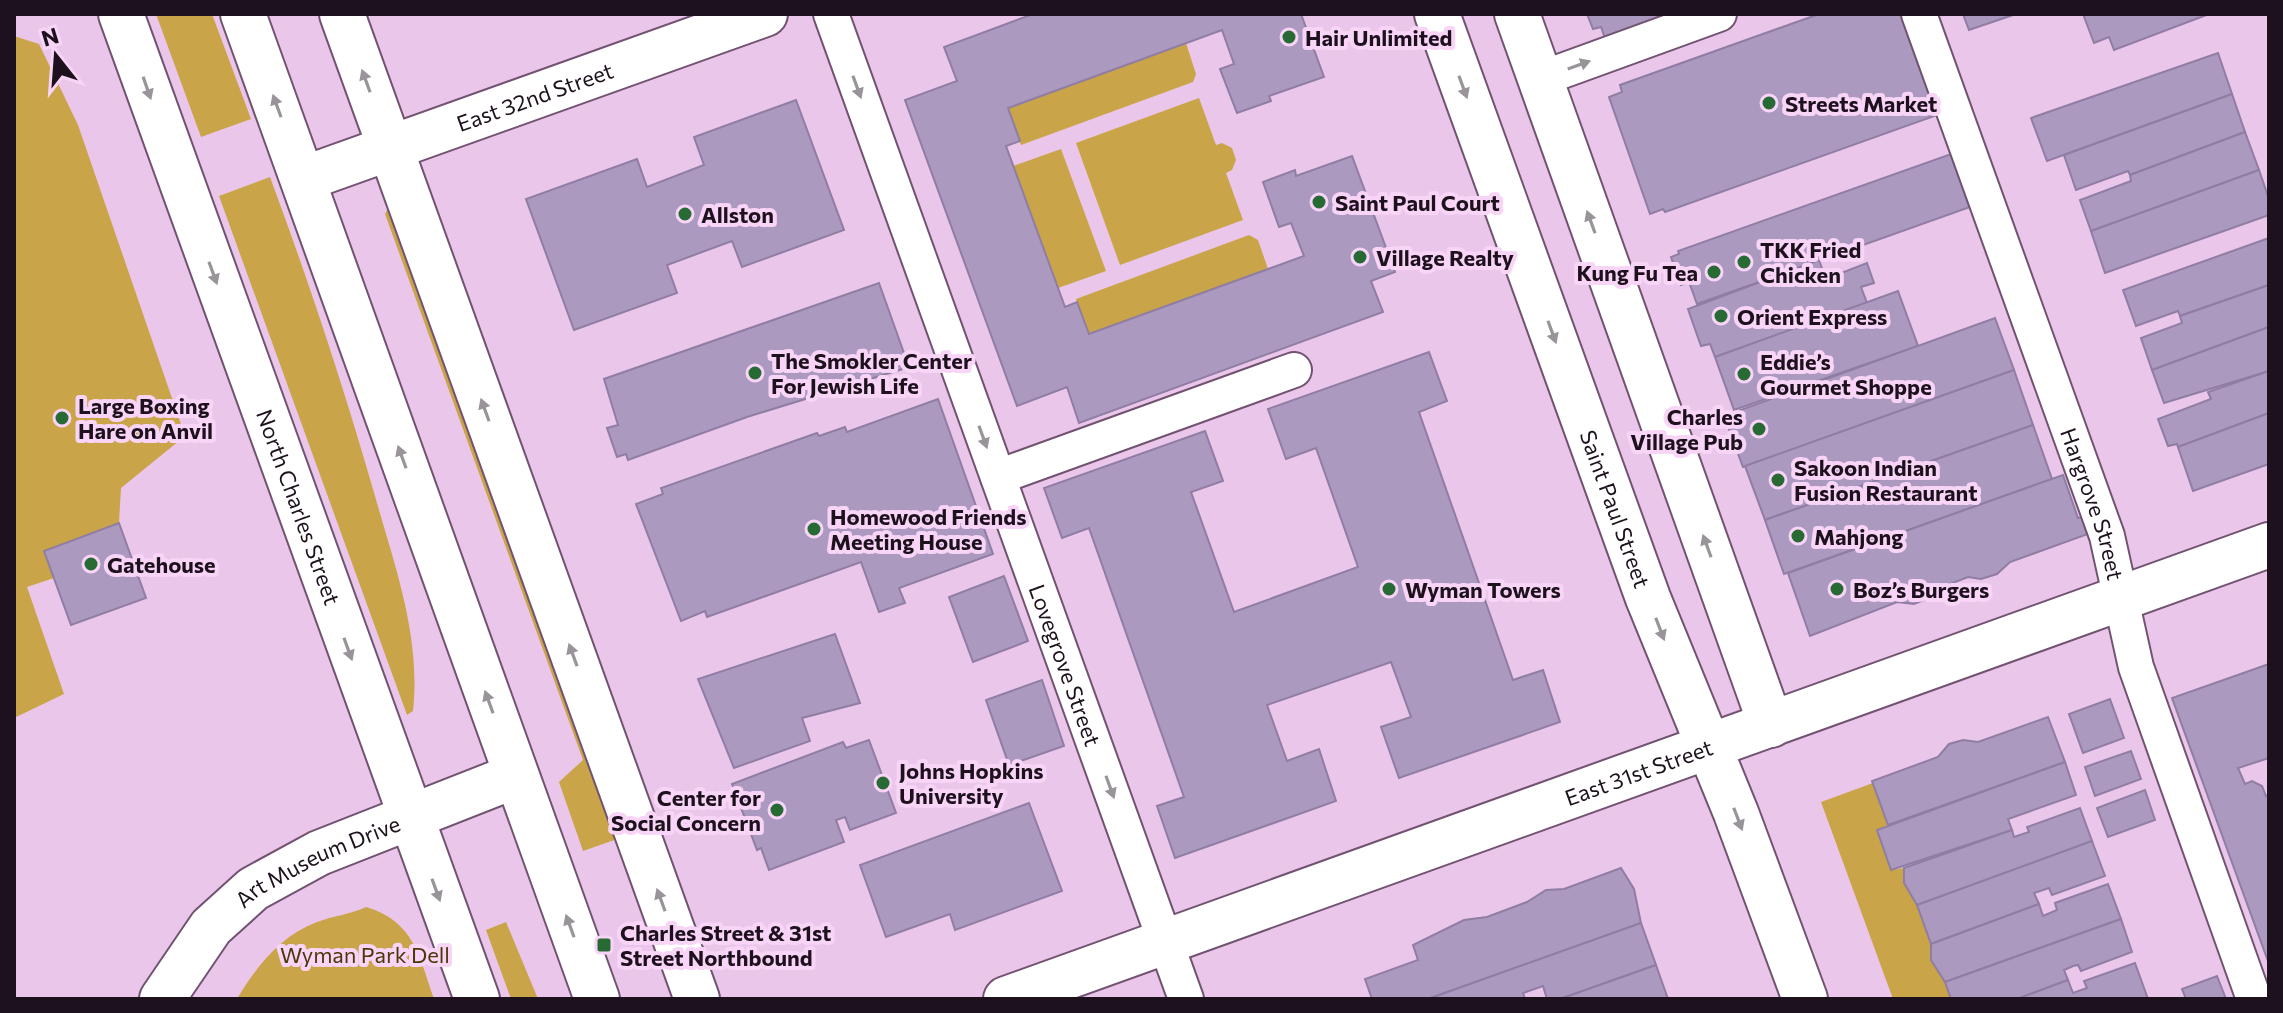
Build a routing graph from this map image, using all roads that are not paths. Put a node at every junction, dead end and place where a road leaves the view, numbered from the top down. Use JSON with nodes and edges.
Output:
{"nodes":[{"id":1,"x":121,"y":14,"type":"edge"},
{"id":2,"x":243,"y":14,"type":"edge"},
{"id":3,"x":342,"y":14,"type":"edge"},
{"id":4,"x":765,"y":14,"type":"edge"},
{"id":5,"x":831,"y":14,"type":"edge"},
{"id":6,"x":1437,"y":14,"type":"edge"},
{"id":7,"x":1517,"y":14,"type":"edge"},
{"id":8,"x":1719,"y":14,"type":"edge"},
{"id":9,"x":1919,"y":14,"type":"edge"},
{"id":10,"x":1540,"y":79,"type":"junction"},
{"id":11,"x":390,"y":149,"type":"junction"},
{"id":12,"x":303,"y":179,"type":"junction"},
{"id":13,"x":1294,"y":370,"type":"dead end"},
{"id":14,"x":998,"y":477,"type":"junction"},
{"id":15,"x":2269,"y":545,"type":"edge"},
{"id":16,"x":2121,"y":598,"type":"junction"},
{"id":17,"x":1771,"y":725,"type":"junction"},
{"id":18,"x":1709,"y":746,"type":"junction"},
{"id":19,"x":515,"y":776,"type":"junction"},
{"id":20,"x":409,"y":817,"type":"junction"},
{"id":21,"x":1166,"y":941,"type":"junction"},
{"id":22,"x":162,"y":999,"type":"edge"},
{"id":23,"x":477,"y":999,"type":"edge"},
{"id":24,"x":597,"y":999,"type":"edge"},
{"id":25,"x":697,"y":999,"type":"edge"},
{"id":26,"x":1006,"y":999,"type":"edge"},
{"id":27,"x":1186,"y":999,"type":"edge"},
{"id":28,"x":1805,"y":999,"type":"edge"},
{"id":29,"x":2254,"y":999,"type":"edge"}],
"edges":[{"from":1,"to":20,"type":"street","name":"North Charles Street","one_way":true},
{"from":12,"to":2,"type":"street","one_way":true},
{"from":11,"to":3,"type":"street","one_way":true},
{"from":4,"to":11,"type":"street","name":"East 32nd Street"},
{"from":5,"to":14,"type":"lane","name":"Lovegrove Street","one_way":true},
{"from":6,"to":18,"type":"street","name":"Saint Paul Street","one_way":true},
{"from":7,"to":10,"type":"street"},
{"from":10,"to":8,"type":"lane","one_way":true},
{"from":9,"to":16,"type":"lane","name":"Hargrove Street"},
{"from":17,"to":10,"type":"street","one_way":true},
{"from":11,"to":12,"type":"street","name":"East 32nd Street"},
{"from":25,"to":11,"type":"street","one_way":true},
{"from":19,"to":12,"type":"street","one_way":true},
{"from":13,"to":14,"type":"lane"},
{"from":14,"to":21,"type":"lane","name":"Lovegrove Street","one_way":true},
{"from":15,"to":16,"type":"street","name":"East 31st Street"},
{"from":16,"to":17,"type":"street","name":"East 31st Street"},
{"from":16,"to":29,"type":"lane","name":"Hargrove Street"},
{"from":17,"to":18,"type":"street","name":"East 31st Street"},
{"from":18,"to":21,"type":"street","name":"East 31st Street"},
{"from":18,"to":28,"type":"street","name":"Saint Paul Street","one_way":true},
{"from":19,"to":20,"type":"street","name":"Art Museum Drive"},
{"from":24,"to":19,"type":"street","one_way":true},
{"from":20,"to":22,"type":"street","name":"Art Museum Drive"},
{"from":20,"to":23,"type":"street","name":"North Charles Street","one_way":true},
{"from":21,"to":26,"type":"street","name":"East 31st Street"},
{"from":21,"to":27,"type":"lane","name":"Lovegrove Street"}]}
